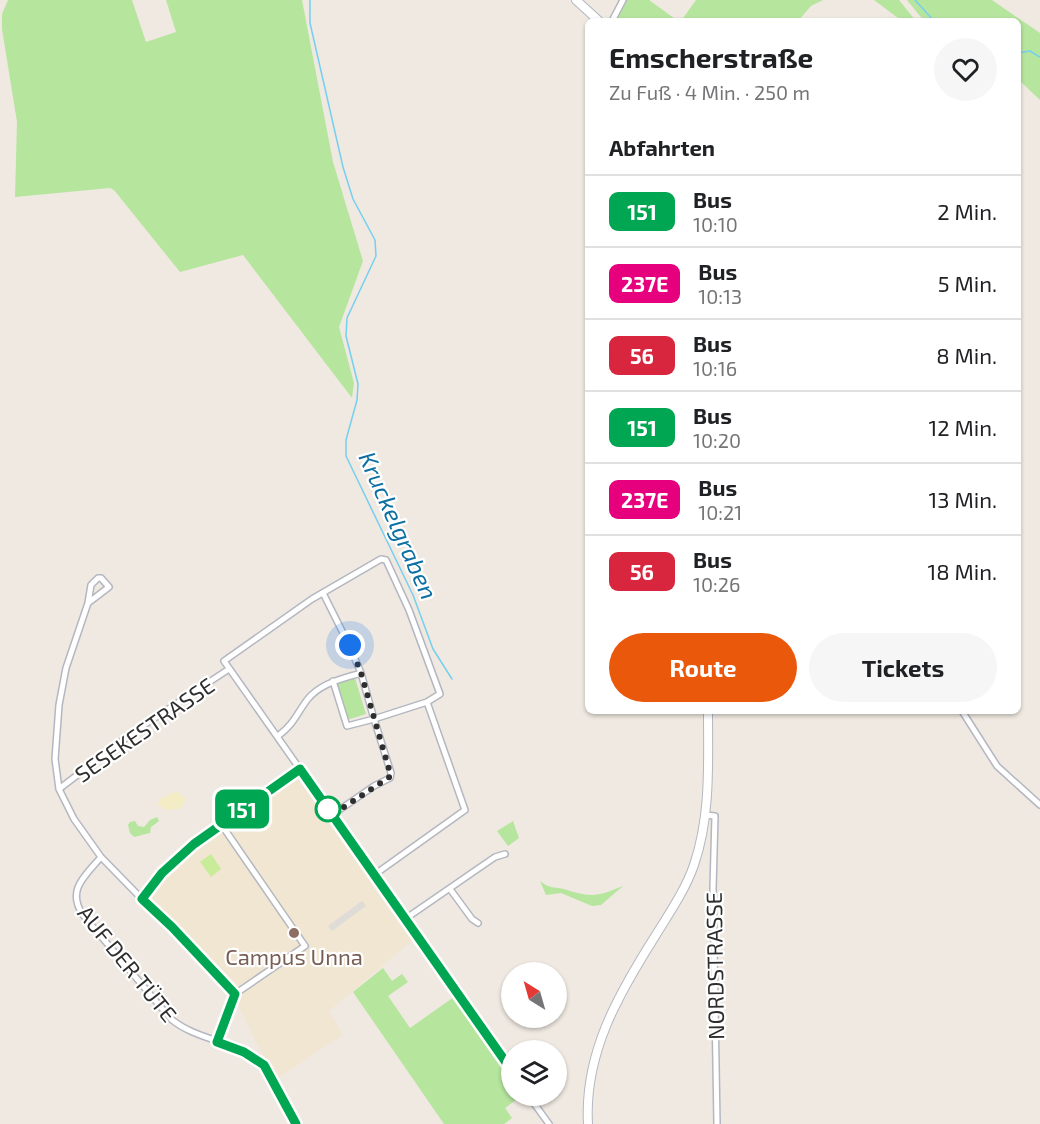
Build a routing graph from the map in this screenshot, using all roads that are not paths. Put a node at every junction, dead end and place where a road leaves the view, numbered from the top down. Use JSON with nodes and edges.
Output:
{"nodes":[{"id":1,"x":576,"y":0,"type":"edge"},
{"id":2,"x":623,"y":0,"type":"edge"},
{"id":3,"x":596,"y":18,"type":"edge"},
{"id":4,"x":614,"y":18,"type":"edge"},
{"id":5,"x":323,"y":593,"type":"junction"},
{"id":6,"x":88,"y":603,"type":"junction"},
{"id":7,"x":229,"y":669,"type":"junction"},
{"id":8,"x":361,"y":673,"type":"junction"},
{"id":9,"x":333,"y":681,"type":"junction"},
{"id":10,"x":426,"y":702,"type":"junction"},
{"id":11,"x":708,"y":714,"type":"edge"},
{"id":12,"x":964,"y":714,"type":"edge"},
{"id":13,"x":374,"y":719,"type":"junction"},
{"id":14,"x":278,"y":736,"type":"junction"},
{"id":15,"x":300,"y":769,"type":"junction"},
{"id":16,"x":59,"y":789,"type":"junction"},
{"id":17,"x":1040,"y":805,"type":"edge"},
{"id":18,"x":332,"y":815,"type":"junction"},
{"id":19,"x":706,"y":815,"type":"junction"},
{"id":20,"x":221,"y":824,"type":"junction"},
{"id":21,"x":505,"y":854,"type":"dead end"},
{"id":22,"x":101,"y":857,"type":"junction"},
{"id":23,"x":374,"y":875,"type":"junction"},
{"id":24,"x":450,"y":889,"type":"junction"},
{"id":25,"x":142,"y":899,"type":"junction"},
{"id":26,"x":405,"y":919,"type":"junction"},
{"id":27,"x":478,"y":923,"type":"dead end"},
{"id":28,"x":235,"y":994,"type":"junction"},
{"id":29,"x":217,"y":1042,"type":"junction"},
{"id":30,"x":501,"y":1055,"type":"edge"},
{"id":31,"x":536,"y":1106,"type":"edge"},
{"id":32,"x":296,"y":1124,"type":"edge"},
{"id":33,"x":549,"y":1124,"type":"edge"},
{"id":34,"x":588,"y":1124,"type":"edge"},
{"id":35,"x":717,"y":1124,"type":"edge"}],
"edges":[{"from":1,"to":3,"type":"main road"},
{"from":2,"to":4,"type":"street"},
{"from":5,"to":7,"type":"street"},
{"from":5,"to":8,"type":"street"},
{"from":5,"to":10,"type":"street"},
{"from":6,"to":6,"type":"street"},
{"from":6,"to":16,"type":"street"},
{"from":7,"to":14,"type":"street"},
{"from":7,"to":16,"type":"street","name":"SESEKESTRASSE"},
{"from":8,"to":9,"type":"street"},
{"from":8,"to":13,"type":"street"},
{"from":9,"to":13,"type":"street"},
{"from":9,"to":14,"type":"street"},
{"from":10,"to":13,"type":"street"},
{"from":10,"to":23,"type":"street"},
{"from":11,"to":19,"type":"main road"},
{"from":12,"to":17,"type":"street"},
{"from":13,"to":18,"type":"street"},
{"from":14,"to":15,"type":"street"},
{"from":15,"to":18,"type":"street"},
{"from":15,"to":20,"type":"street"},
{"from":16,"to":22,"type":"street"},
{"from":18,"to":23,"type":"street"},
{"from":19,"to":34,"type":"main road"},
{"from":19,"to":35,"type":"street","name":"NORDSTRASSE"},
{"from":20,"to":25,"type":"street"},
{"from":20,"to":28,"type":"street"},
{"from":21,"to":24,"type":"street"},
{"from":22,"to":25,"type":"street"},
{"from":22,"to":29,"type":"street","name":"AUF DER TÜTE"},
{"from":23,"to":26,"type":"street"},
{"from":24,"to":26,"type":"street"},
{"from":24,"to":27,"type":"street"},
{"from":25,"to":28,"type":"street"},
{"from":26,"to":30,"type":"street"},
{"from":28,"to":29,"type":"street"},
{"from":29,"to":32,"type":"street","name":"AUF DER TÜTE"},
{"from":31,"to":33,"type":"street"}]}
